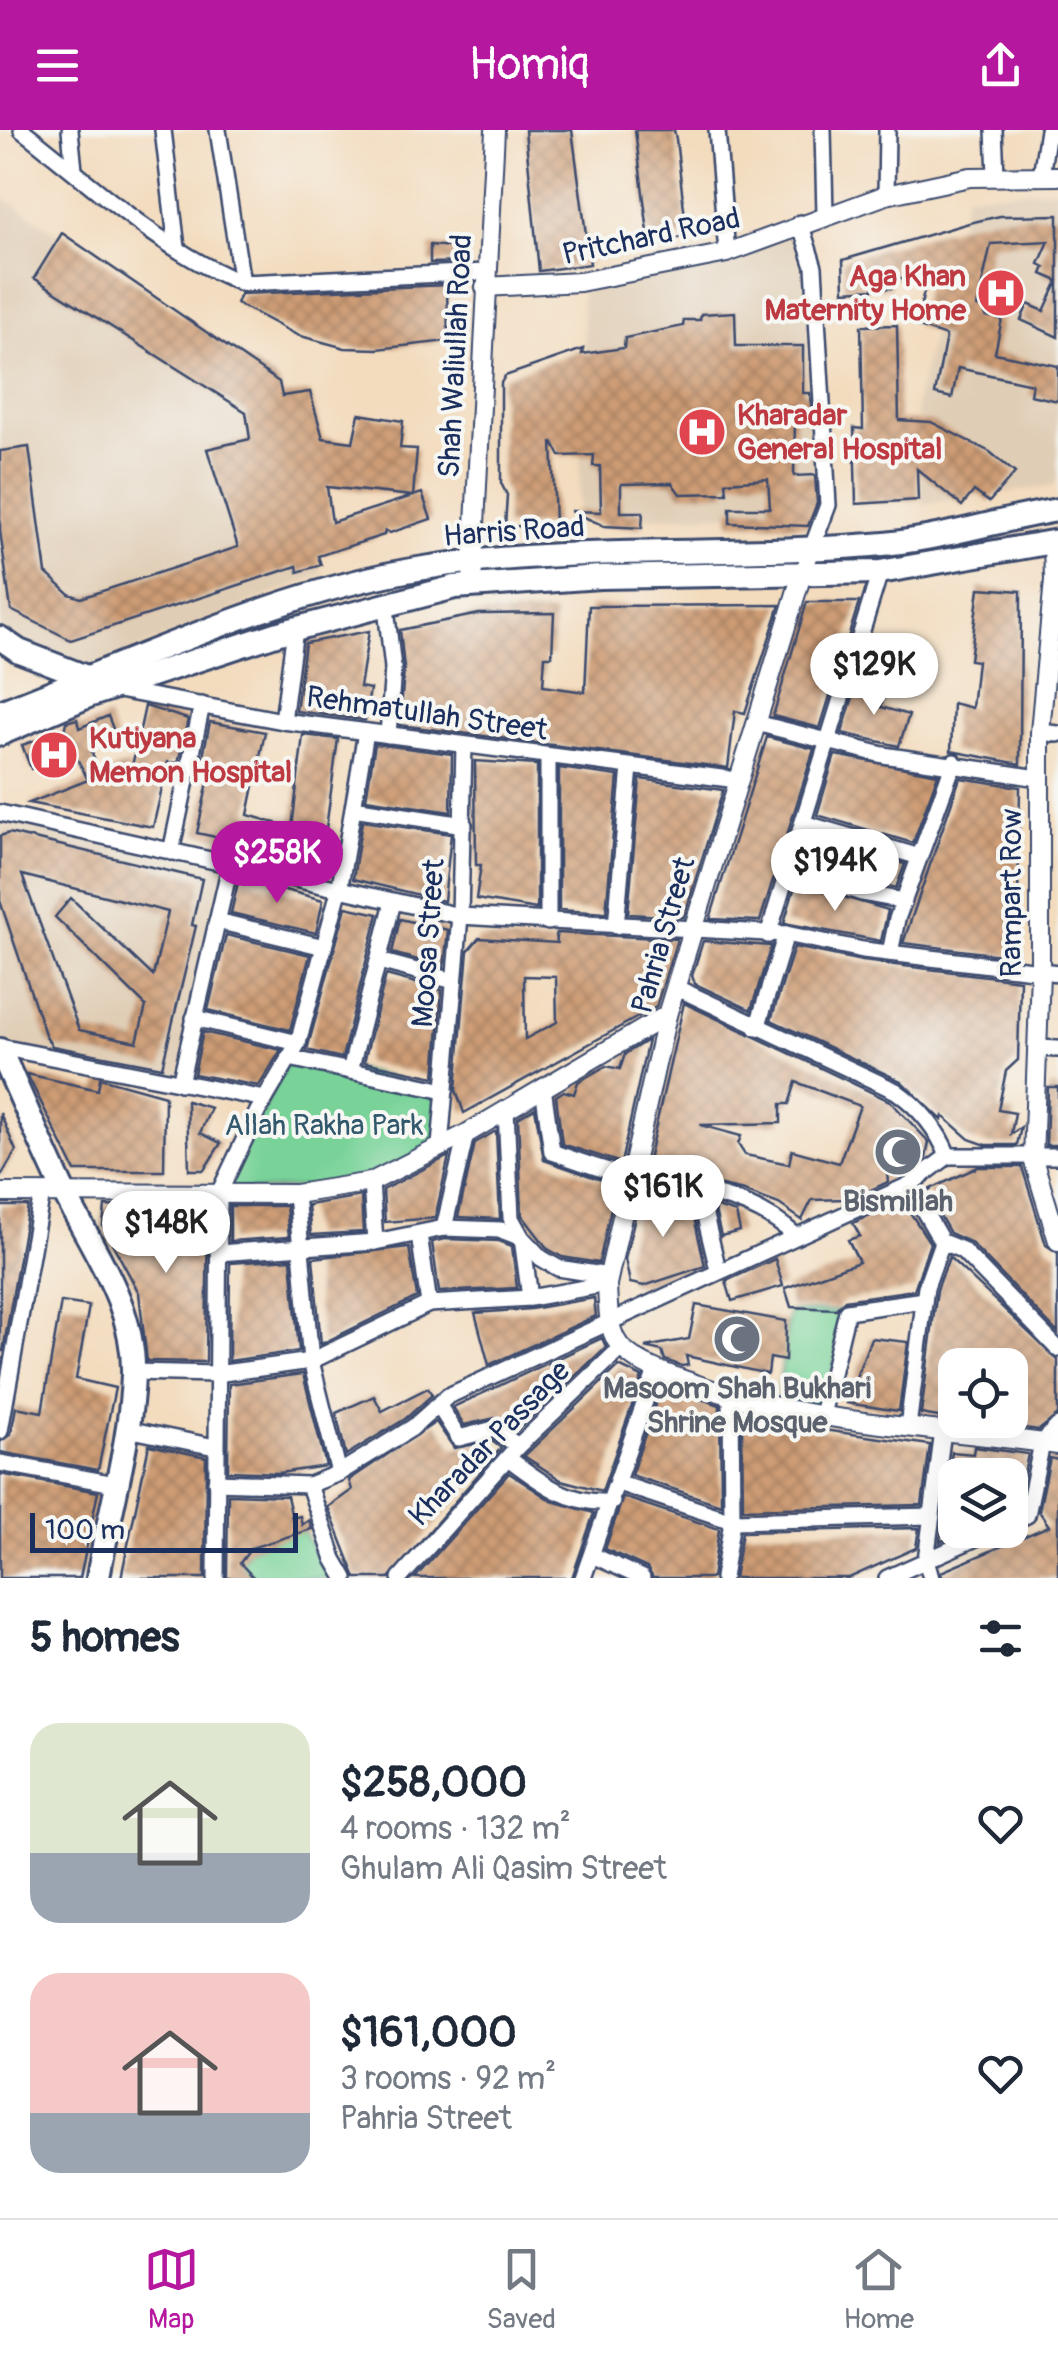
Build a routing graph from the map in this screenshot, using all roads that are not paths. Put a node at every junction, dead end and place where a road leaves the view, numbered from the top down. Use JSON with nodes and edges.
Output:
{"nodes":[{"id":1,"x":22,"y":130,"type":"edge"},
{"id":2,"x":70,"y":130,"type":"edge"},
{"id":3,"x":164,"y":130,"type":"edge"},
{"id":4,"x":218,"y":130,"type":"edge"},
{"id":5,"x":495,"y":130,"type":"edge"},
{"id":6,"x":717,"y":130,"type":"edge"},
{"id":7,"x":823,"y":130,"type":"edge"},
{"id":8,"x":887,"y":130,"type":"edge"},
{"id":9,"x":994,"y":130,"type":"edge"},
{"id":10,"x":1048,"y":130,"type":"edge"},
{"id":11,"x":74,"y":170,"type":"junction"},
{"id":12,"x":996,"y":176,"type":"junction"},
{"id":13,"x":1049,"y":176,"type":"edge"},
{"id":14,"x":886,"y":195,"type":"junction"},
{"id":15,"x":825,"y":215,"type":"junction"},
{"id":16,"x":800,"y":223,"type":"junction"},
{"id":17,"x":177,"y":248,"type":"junction"},
{"id":18,"x":727,"y":253,"type":"junction"},
{"id":19,"x":486,"y":280,"type":"junction"},
{"id":20,"x":242,"y":284,"type":"junction"},
{"id":21,"x":1056,"y":510,"type":"edge"},
{"id":22,"x":1055,"y":542,"type":"edge"},
{"id":23,"x":812,"y":549,"type":"junction"},
{"id":24,"x":880,"y":572,"type":"junction"},
{"id":25,"x":472,"y":573,"type":"junction"},
{"id":26,"x":802,"y":574,"type":"junction"},
{"id":27,"x":1056,"y":581,"type":"edge"},
{"id":28,"x":386,"y":608,"type":"junction"},
{"id":29,"x":295,"y":629,"type":"junction"},
{"id":30,"x":0,"y":638,"type":"edge"},
{"id":31,"x":89,"y":678,"type":"junction"},
{"id":32,"x":112,"y":689,"type":"junction"},
{"id":33,"x":202,"y":706,"type":"junction"},
{"id":34,"x":0,"y":712,"type":"edge"},
{"id":35,"x":283,"y":721,"type":"junction"},
{"id":36,"x":756,"y":723,"type":"junction"},
{"id":37,"x":366,"y":732,"type":"junction"},
{"id":38,"x":1049,"y":733,"type":"edge"},
{"id":39,"x":0,"y":734,"type":"edge"},
{"id":40,"x":388,"y":735,"type":"junction"},
{"id":41,"x":828,"y":741,"type":"junction"},
{"id":42,"x":464,"y":744,"type":"junction"},
{"id":43,"x":548,"y":757,"type":"junction"},
{"id":44,"x":954,"y":762,"type":"junction"},
{"id":45,"x":630,"y":767,"type":"junction"},
{"id":46,"x":1038,"y":778,"type":"junction"},
{"id":47,"x":737,"y":780,"type":"junction"},
{"id":48,"x":1038,"y":799,"type":"junction"},
{"id":49,"x":1058,"y":801,"type":"edge"},
{"id":50,"x":352,"y":808,"type":"junction"},
{"id":51,"x":0,"y":813,"type":"edge"},
{"id":52,"x":802,"y":823,"type":"junction"},
{"id":53,"x":464,"y":825,"type":"junction"},
{"id":54,"x":171,"y":852,"type":"junction"},
{"id":55,"x":920,"y":857,"type":"junction"},
{"id":56,"x":230,"y":866,"type":"junction"},
{"id":57,"x":788,"y":869,"type":"junction"},
{"id":58,"x":339,"y":891,"type":"junction"},
{"id":59,"x":904,"y":901,"type":"junction"},
{"id":60,"x":393,"y":902,"type":"junction"},
{"id":61,"x":460,"y":916,"type":"junction"},
{"id":62,"x":217,"y":921,"type":"junction"},
{"id":63,"x":548,"y":922,"type":"junction"},
{"id":64,"x":616,"y":926,"type":"junction"},
{"id":65,"x":693,"y":930,"type":"junction"},
{"id":66,"x":786,"y":934,"type":"junction"},
{"id":67,"x":768,"y":935,"type":"junction"},
{"id":68,"x":324,"y":947,"type":"junction"},
{"id":69,"x":890,"y":953,"type":"junction"},
{"id":70,"x":379,"y":961,"type":"junction"},
{"id":71,"x":1049,"y":973,"type":"edge"},
{"id":72,"x":454,"y":981,"type":"junction"},
{"id":73,"x":675,"y":988,"type":"junction"},
{"id":74,"x":667,"y":1015,"type":"junction"},
{"id":75,"x":194,"y":1018,"type":"junction"},
{"id":76,"x":757,"y":1028,"type":"junction"},
{"id":77,"x":0,"y":1048,"type":"edge"},
{"id":78,"x":1038,"y":1048,"type":"junction"},
{"id":79,"x":1058,"y":1049,"type":"edge"},
{"id":80,"x":293,"y":1051,"type":"junction"},
{"id":81,"x":350,"y":1071,"type":"junction"},
{"id":82,"x":180,"y":1083,"type":"junction"},
{"id":83,"x":543,"y":1088,"type":"junction"},
{"id":84,"x":444,"y":1091,"type":"junction"},
{"id":85,"x":265,"y":1099,"type":"junction"},
{"id":86,"x":506,"y":1110,"type":"junction"},
{"id":87,"x":466,"y":1134,"type":"junction"},
{"id":88,"x":440,"y":1146,"type":"junction"},
{"id":89,"x":948,"y":1156,"type":"junction"},
{"id":90,"x":1058,"y":1156,"type":"edge"},
{"id":91,"x":1033,"y":1159,"type":"junction"},
{"id":92,"x":629,"y":1177,"type":"junction"},
{"id":93,"x":371,"y":1182,"type":"junction"},
{"id":94,"x":909,"y":1185,"type":"junction"},
{"id":95,"x":698,"y":1191,"type":"junction"},
{"id":96,"x":53,"y":1192,"type":"junction"},
{"id":97,"x":0,"y":1193,"type":"edge"},
{"id":98,"x":219,"y":1193,"type":"junction"},
{"id":99,"x":296,"y":1194,"type":"junction"},
{"id":100,"x":444,"y":1228,"type":"junction"},
{"id":101,"x":418,"y":1234,"type":"junction"},
{"id":102,"x":796,"y":1236,"type":"junction"},
{"id":103,"x":522,"y":1238,"type":"junction"},
{"id":104,"x":1058,"y":1241,"type":"edge"},
{"id":105,"x":375,"y":1242,"type":"junction"},
{"id":106,"x":942,"y":1242,"type":"junction"},
{"id":107,"x":301,"y":1248,"type":"junction"},
{"id":108,"x":218,"y":1253,"type":"junction"},
{"id":109,"x":718,"y":1270,"type":"junction"},
{"id":110,"x":608,"y":1280,"type":"junction"},
{"id":111,"x":530,"y":1298,"type":"junction"},
{"id":112,"x":924,"y":1300,"type":"junction"},
{"id":113,"x":430,"y":1304,"type":"junction"},
{"id":114,"x":609,"y":1319,"type":"junction"},
{"id":115,"x":620,"y":1348,"type":"junction"},
{"id":116,"x":1058,"y":1349,"type":"edge"},
{"id":117,"x":310,"y":1361,"type":"junction"},
{"id":118,"x":656,"y":1370,"type":"junction"},
{"id":119,"x":133,"y":1372,"type":"junction"},
{"id":120,"x":216,"y":1374,"type":"junction"},
{"id":121,"x":731,"y":1397,"type":"junction"},
{"id":122,"x":439,"y":1406,"type":"junction"},
{"id":123,"x":820,"y":1418,"type":"junction"},
{"id":124,"x":1058,"y":1426,"type":"edge"},
{"id":125,"x":908,"y":1427,"type":"junction"},
{"id":126,"x":127,"y":1428,"type":"junction"},
{"id":127,"x":0,"y":1431,"type":"edge"},
{"id":128,"x":938,"y":1431,"type":"edge"},
{"id":129,"x":942,"y":1438,"type":"edge"},
{"id":130,"x":996,"y":1438,"type":"edge"},
{"id":131,"x":1050,"y":1444,"type":"edge"},
{"id":132,"x":215,"y":1447,"type":"junction"},
{"id":133,"x":513,"y":1452,"type":"junction"},
{"id":134,"x":0,"y":1463,"type":"edge"},
{"id":135,"x":339,"y":1473,"type":"junction"},
{"id":136,"x":216,"y":1482,"type":"junction"},
{"id":137,"x":618,"y":1482,"type":"junction"},
{"id":138,"x":115,"y":1484,"type":"junction"},
{"id":139,"x":309,"y":1485,"type":"junction"},
{"id":140,"x":612,"y":1502,"type":"junction"},
{"id":141,"x":1028,"y":1515,"type":"edge"},
{"id":142,"x":932,"y":1516,"type":"junction"},
{"id":143,"x":732,"y":1521,"type":"junction"},
{"id":144,"x":953,"y":1548,"type":"edge"},
{"id":145,"x":592,"y":1555,"type":"junction"},
{"id":146,"x":926,"y":1560,"type":"junction"},
{"id":147,"x":98,"y":1578,"type":"edge"},
{"id":148,"x":216,"y":1578,"type":"edge"},
{"id":149,"x":345,"y":1578,"type":"edge"},
{"id":150,"x":400,"y":1578,"type":"edge"},
{"id":151,"x":583,"y":1578,"type":"edge"},
{"id":152,"x":642,"y":1578,"type":"edge"},
{"id":153,"x":723,"y":1578,"type":"edge"},
{"id":154,"x":887,"y":1578,"type":"edge"},
{"id":155,"x":931,"y":1578,"type":"edge"}],
"edges":[{"from":1,"to":11,"type":"street"},
{"from":2,"to":11,"type":"street"},
{"from":3,"to":17,"type":"street"},
{"from":4,"to":20,"type":"street"},
{"from":5,"to":19,"type":"street","name":"Shah Waliullah Road"},
{"from":6,"to":18,"type":"street"},
{"from":7,"to":15,"type":"street"},
{"from":8,"to":14,"type":"street"},
{"from":9,"to":12,"type":"street"},
{"from":10,"to":13,"type":"street"},
{"from":11,"to":17,"type":"street"},
{"from":12,"to":13,"type":"street","name":"Pritchard Road"},
{"from":12,"to":14,"type":"street","name":"Pritchard Road"},
{"from":14,"to":15,"type":"street","name":"Pritchard Road"},
{"from":15,"to":16,"type":"street","name":"Pritchard Road"},
{"from":16,"to":18,"type":"street","name":"Pritchard Road"},
{"from":16,"to":23,"type":"street"},
{"from":17,"to":20,"type":"street"},
{"from":18,"to":19,"type":"street","name":"Pritchard Road"},
{"from":19,"to":20,"type":"street"},
{"from":19,"to":25,"type":"street","name":"Shah Waliullah Road"},
{"from":21,"to":23,"type":"main road","name":"Harris Road"},
{"from":22,"to":24,"type":"main road","name":"Harris Road"},
{"from":22,"to":27,"type":"street","name":"Rampart Row"},
{"from":23,"to":25,"type":"main road","name":"Harris Road"},
{"from":23,"to":26,"type":"street"},
{"from":24,"to":26,"type":"main road","name":"Harris Road"},
{"from":24,"to":41,"type":"street"},
{"from":25,"to":26,"type":"main road","name":"Harris Road"},
{"from":25,"to":28,"type":"main road","name":"Harris Road"},
{"from":25,"to":31,"type":"main road","name":"Harris Road"},
{"from":26,"to":36,"type":"street","name":"Pahria Street"},
{"from":27,"to":38,"type":"street","name":"Rampart Row"},
{"from":28,"to":29,"type":"main road","name":"Harris Road"},
{"from":28,"to":40,"type":"street"},
{"from":29,"to":32,"type":"main road","name":"Harris Road"},
{"from":29,"to":35,"type":"street"},
{"from":30,"to":31,"type":"main road"},
{"from":31,"to":34,"type":"main road","name":"Harris Road"},
{"from":32,"to":33,"type":"street","name":"Rehmatullah Street"},
{"from":32,"to":39,"type":"main road","name":"Harris Road"},
{"from":33,"to":35,"type":"street","name":"Rehmatullah Street"},
{"from":33,"to":54,"type":"street"},
{"from":35,"to":37,"type":"street","name":"Rehmatullah Street"},
{"from":36,"to":41,"type":"street"},
{"from":36,"to":47,"type":"street","name":"Pahria Street"},
{"from":37,"to":40,"type":"street","name":"Rehmatullah Street"},
{"from":37,"to":50,"type":"street"},
{"from":38,"to":46,"type":"street","name":"Rampart Row"},
{"from":40,"to":42,"type":"street","name":"Rehmatullah Street"},
{"from":41,"to":44,"type":"street"},
{"from":41,"to":52,"type":"street"},
{"from":42,"to":43,"type":"street","name":"Rehmatullah Street"},
{"from":42,"to":53,"type":"street","name":"Moosa Street"},
{"from":43,"to":45,"type":"street","name":"Rehmatullah Street"},
{"from":43,"to":63,"type":"street"},
{"from":44,"to":46,"type":"street"},
{"from":44,"to":55,"type":"street"},
{"from":45,"to":47,"type":"street","name":"Rehmatullah Street"},
{"from":45,"to":64,"type":"street"},
{"from":46,"to":48,"type":"street","name":"Rampart Row"},
{"from":47,"to":65,"type":"street","name":"Pahria Street"},
{"from":48,"to":49,"type":"street"},
{"from":48,"to":71,"type":"street","name":"Rampart Row"},
{"from":50,"to":53,"type":"street"},
{"from":50,"to":58,"type":"street"},
{"from":51,"to":54,"type":"street"},
{"from":52,"to":55,"type":"street"},
{"from":52,"to":57,"type":"street"},
{"from":53,"to":61,"type":"street","name":"Moosa Street"},
{"from":54,"to":56,"type":"street"},
{"from":55,"to":59,"type":"street"},
{"from":56,"to":58,"type":"street"},
{"from":56,"to":62,"type":"street"},
{"from":57,"to":59,"type":"street"},
{"from":57,"to":67,"type":"street"},
{"from":58,"to":60,"type":"street"},
{"from":58,"to":68,"type":"street"},
{"from":59,"to":69,"type":"street"},
{"from":60,"to":61,"type":"street"},
{"from":60,"to":70,"type":"street"},
{"from":61,"to":63,"type":"street"},
{"from":61,"to":72,"type":"street","name":"Moosa Street"},
{"from":62,"to":68,"type":"street"},
{"from":62,"to":75,"type":"street"},
{"from":63,"to":64,"type":"street"},
{"from":64,"to":65,"type":"street"},
{"from":65,"to":67,"type":"street"},
{"from":65,"to":73,"type":"street","name":"Pahria Street"},
{"from":66,"to":67,"type":"street"},
{"from":66,"to":69,"type":"street"},
{"from":66,"to":76,"type":"street"},
{"from":68,"to":80,"type":"street"},
{"from":69,"to":71,"type":"street"},
{"from":70,"to":72,"type":"street"},
{"from":70,"to":81,"type":"street"},
{"from":71,"to":78,"type":"street","name":"Rampart Row"},
{"from":72,"to":84,"type":"street","name":"Moosa Street"},
{"from":73,"to":74,"type":"street","name":"Pahria Street"},
{"from":73,"to":76,"type":"street"},
{"from":74,"to":83,"type":"street"},
{"from":74,"to":92,"type":"street","name":"Pahria Street"},
{"from":75,"to":80,"type":"street"},
{"from":75,"to":82,"type":"street"},
{"from":76,"to":89,"type":"street"},
{"from":77,"to":82,"type":"street"},
{"from":77,"to":96,"type":"main road"},
{"from":78,"to":79,"type":"street"},
{"from":78,"to":91,"type":"street","name":"Rampart Row"},
{"from":80,"to":81,"type":"street"},
{"from":80,"to":85,"type":"street"},
{"from":81,"to":84,"type":"street"},
{"from":82,"to":85,"type":"street"},
{"from":83,"to":86,"type":"street"},
{"from":83,"to":92,"type":"street"},
{"from":84,"to":88,"type":"street","name":"Moosa Street"},
{"from":85,"to":98,"type":"street"},
{"from":86,"to":87,"type":"street"},
{"from":86,"to":103,"type":"street"},
{"from":87,"to":88,"type":"street"},
{"from":87,"to":100,"type":"street"},
{"from":88,"to":93,"type":"street"},
{"from":89,"to":91,"type":"street"},
{"from":89,"to":94,"type":"street"},
{"from":90,"to":91,"type":"street"},
{"from":91,"to":104,"type":"street","name":"Rampart Row"},
{"from":92,"to":95,"type":"street"},
{"from":92,"to":110,"type":"street","name":"Pahria Street"},
{"from":93,"to":99,"type":"street"},
{"from":93,"to":105,"type":"street"},
{"from":94,"to":102,"type":"street"},
{"from":94,"to":106,"type":"street"},
{"from":95,"to":102,"type":"street"},
{"from":95,"to":109,"type":"street"},
{"from":96,"to":97,"type":"street"},
{"from":96,"to":98,"type":"street"},
{"from":96,"to":119,"type":"main road"},
{"from":96,"to":127,"type":"street"},
{"from":98,"to":99,"type":"street"},
{"from":98,"to":108,"type":"street"},
{"from":99,"to":107,"type":"street"},
{"from":100,"to":101,"type":"street"},
{"from":100,"to":103,"type":"street"},
{"from":101,"to":105,"type":"street"},
{"from":101,"to":113,"type":"street"},
{"from":102,"to":109,"type":"street"},
{"from":103,"to":110,"type":"street"},
{"from":103,"to":111,"type":"street"},
{"from":105,"to":107,"type":"street"},
{"from":106,"to":112,"type":"street"},
{"from":106,"to":116,"type":"street"},
{"from":107,"to":108,"type":"street"},
{"from":107,"to":117,"type":"street"},
{"from":108,"to":120,"type":"street"},
{"from":109,"to":114,"type":"street"},
{"from":110,"to":111,"type":"street"},
{"from":110,"to":114,"type":"street","name":"Pahria Street"},
{"from":111,"to":113,"type":"street"},
{"from":112,"to":123,"type":"street"},
{"from":112,"to":125,"type":"street"},
{"from":113,"to":117,"type":"street"},
{"from":114,"to":115,"type":"street","name":"Pahria Street"},
{"from":114,"to":122,"type":"street"},
{"from":115,"to":118,"type":"street"},
{"from":115,"to":133,"type":"street","name":"Kharadar Passage"},
{"from":117,"to":120,"type":"street"},
{"from":117,"to":135,"type":"street"},
{"from":118,"to":121,"type":"street"},
{"from":118,"to":137,"type":"street"},
{"from":119,"to":120,"type":"street"},
{"from":119,"to":126,"type":"main road"},
{"from":120,"to":132,"type":"street"},
{"from":121,"to":123,"type":"street"},
{"from":121,"to":143,"type":"street"},
{"from":122,"to":133,"type":"street"},
{"from":122,"to":135,"type":"street"},
{"from":123,"to":125,"type":"street"},
{"from":124,"to":131,"type":"street"},
{"from":125,"to":128,"type":"street"},
{"from":126,"to":132,"type":"street"},
{"from":126,"to":138,"type":"main road"},
{"from":129,"to":142,"type":"street"},
{"from":130,"to":131,"type":"street"},
{"from":131,"to":141,"type":"street"},
{"from":132,"to":136,"type":"street"},
{"from":133,"to":140,"type":"street"},
{"from":133,"to":150,"type":"street","name":"Kharadar Passage"},
{"from":134,"to":138,"type":"street"},
{"from":135,"to":139,"type":"street"},
{"from":136,"to":139,"type":"street"},
{"from":136,"to":148,"type":"street"},
{"from":137,"to":140,"type":"street"},
{"from":137,"to":143,"type":"street"},
{"from":138,"to":147,"type":"main road"},
{"from":139,"to":149,"type":"street"},
{"from":140,"to":145,"type":"street"},
{"from":142,"to":143,"type":"street"},
{"from":142,"to":146,"type":"street"},
{"from":143,"to":153,"type":"street"},
{"from":144,"to":146,"type":"street"},
{"from":145,"to":151,"type":"street"},
{"from":145,"to":152,"type":"street"},
{"from":146,"to":154,"type":"street"},
{"from":146,"to":155,"type":"street"}]}
